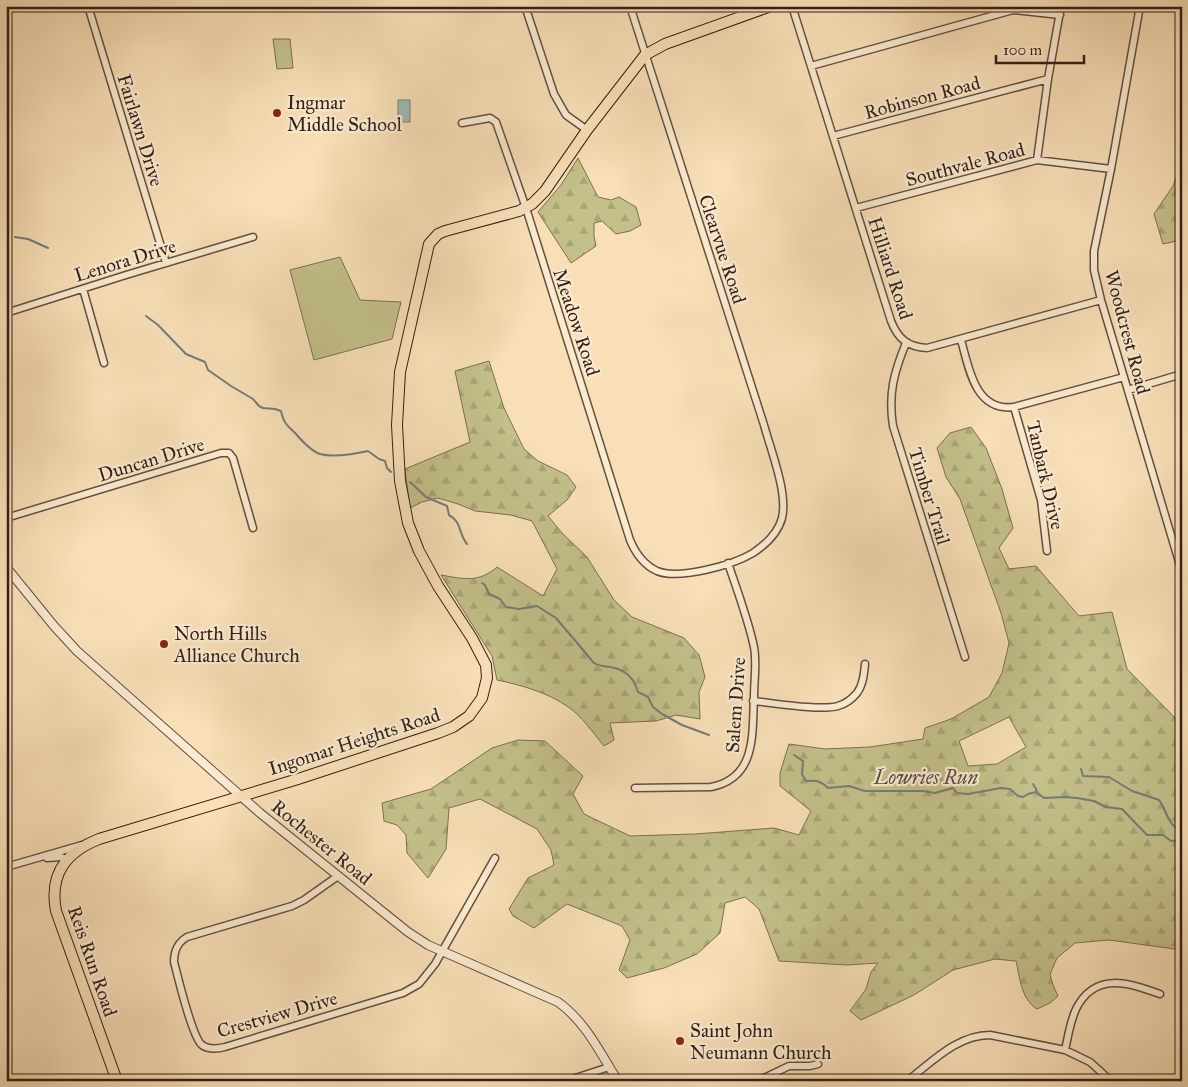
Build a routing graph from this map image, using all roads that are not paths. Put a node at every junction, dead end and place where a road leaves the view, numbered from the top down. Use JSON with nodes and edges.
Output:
{"nodes":[{"id":1,"x":88,"y":6,"type":"edge"},
{"id":2,"x":525,"y":6,"type":"edge"},
{"id":3,"x":630,"y":6,"type":"edge"},
{"id":4,"x":770,"y":6,"type":"edge"},
{"id":5,"x":792,"y":6,"type":"edge"},
{"id":6,"x":1062,"y":6,"type":"edge"},
{"id":7,"x":1140,"y":6,"type":"edge"},
{"id":8,"x":1060,"y":15,"type":"junction"},
{"id":9,"x":645,"y":55,"type":"junction"},
{"id":10,"x":811,"y":66,"type":"junction"},
{"id":11,"x":1048,"y":79,"type":"junction"},
{"id":12,"x":462,"y":123,"type":"dead end"},
{"id":13,"x":587,"y":130,"type":"junction"},
{"id":14,"x":833,"y":136,"type":"junction"},
{"id":15,"x":1038,"y":160,"type":"junction"},
{"id":16,"x":1112,"y":169,"type":"junction"},
{"id":17,"x":526,"y":208,"type":"junction"},
{"id":18,"x":856,"y":208,"type":"junction"},
{"id":19,"x":252,"y":238,"type":"dead end"},
{"id":20,"x":166,"y":263,"type":"junction"},
{"id":21,"x":83,"y":290,"type":"junction"},
{"id":22,"x":1101,"y":300,"type":"junction"},
{"id":23,"x":6,"y":313,"type":"edge"},
{"id":24,"x":961,"y":340,"type":"junction"},
{"id":25,"x":906,"y":343,"type":"junction"},
{"id":26,"x":104,"y":363,"type":"dead end"},
{"id":27,"x":1182,"y":374,"type":"edge"},
{"id":28,"x":1124,"y":377,"type":"junction"},
{"id":29,"x":1128,"y":390,"type":"junction"},
{"id":30,"x":1014,"y":407,"type":"junction"},
{"id":31,"x":6,"y":518,"type":"edge"},
{"id":32,"x":253,"y":528,"type":"dead end"},
{"id":33,"x":1047,"y":551,"type":"dead end"},
{"id":34,"x":728,"y":563,"type":"junction"},
{"id":35,"x":6,"y":567,"type":"edge"},
{"id":36,"x":1182,"y":572,"type":"edge"},
{"id":37,"x":965,"y":657,"type":"dead end"},
{"id":38,"x":865,"y":664,"type":"dead end"},
{"id":39,"x":753,"y":701,"type":"junction"},
{"id":40,"x":635,"y":788,"type":"dead end"},
{"id":41,"x":241,"y":796,"type":"junction"},
{"id":42,"x":90,"y":842,"type":"junction"},
{"id":43,"x":36,"y":858,"type":"junction"},
{"id":44,"x":495,"y":858,"type":"dead end"},
{"id":45,"x":67,"y":859,"type":"junction"},
{"id":46,"x":6,"y":867,"type":"edge"},
{"id":47,"x":338,"y":876,"type":"junction"},
{"id":48,"x":442,"y":950,"type":"junction"},
{"id":49,"x":1160,"y":994,"type":"dead end"},
{"id":50,"x":1064,"y":1050,"type":"junction"},
{"id":51,"x":818,"y":1064,"type":"dead end"},
{"id":52,"x":609,"y":1067,"type":"junction"},
{"id":53,"x":117,"y":1081,"type":"edge"},
{"id":54,"x":566,"y":1081,"type":"edge"},
{"id":55,"x":618,"y":1081,"type":"edge"},
{"id":56,"x":758,"y":1081,"type":"edge"},
{"id":57,"x":907,"y":1081,"type":"edge"},
{"id":58,"x":1111,"y":1081,"type":"edge"}],
"edges":[{"from":1,"to":20,"type":"street","name":"Fairlawn Drive"},
{"from":2,"to":13,"type":"street"},
{"from":3,"to":9,"type":"street","name":"Clearvue Road"},
{"from":4,"to":9,"type":"main road","name":"Ingomar Heights Road"},
{"from":5,"to":10,"type":"street","name":"Hilliard Road"},
{"from":6,"to":8,"type":"street"},
{"from":7,"to":16,"type":"street","name":"Woodcrest Road"},
{"from":8,"to":10,"type":"street"},
{"from":8,"to":11,"type":"street"},
{"from":9,"to":13,"type":"main road","name":"Ingomar Heights Road"},
{"from":9,"to":34,"type":"street","name":"Clearvue Road"},
{"from":10,"to":14,"type":"street","name":"Hilliard Road"},
{"from":11,"to":14,"type":"street","name":"Robinson Road"},
{"from":11,"to":15,"type":"street"},
{"from":12,"to":17,"type":"street","name":"Meadow Road"},
{"from":13,"to":17,"type":"main road","name":"Ingomar Heights Road"},
{"from":14,"to":18,"type":"street","name":"Hilliard Road"},
{"from":15,"to":16,"type":"street","name":"Southvale Road"},
{"from":15,"to":18,"type":"street","name":"Southvale Road"},
{"from":16,"to":22,"type":"street","name":"Woodcrest Road"},
{"from":17,"to":34,"type":"street","name":"Meadow Road"},
{"from":17,"to":41,"type":"main road","name":"Ingomar Heights Road"},
{"from":18,"to":25,"type":"street","name":"Hilliard Road"},
{"from":19,"to":20,"type":"street","name":"Lenora Drive"},
{"from":20,"to":21,"type":"street","name":"Lenora Drive"},
{"from":21,"to":23,"type":"street","name":"Lenora Drive"},
{"from":21,"to":26,"type":"street"},
{"from":22,"to":24,"type":"street","name":"Hilliard Road"},
{"from":22,"to":28,"type":"street","name":"Woodcrest Road"},
{"from":24,"to":25,"type":"street","name":"Hilliard Road"},
{"from":24,"to":30,"type":"street"},
{"from":25,"to":37,"type":"street","name":"Timber Trail"},
{"from":27,"to":29,"type":"street"},
{"from":28,"to":29,"type":"street","name":"Woodcrest Road"},
{"from":28,"to":30,"type":"street"},
{"from":29,"to":36,"type":"street","name":"Woodcrest Road"},
{"from":30,"to":33,"type":"street","name":"Tanbark Drive"},
{"from":31,"to":32,"type":"street","name":"Duncan Drive"},
{"from":34,"to":39,"type":"street","name":"Salem Drive"},
{"from":35,"to":41,"type":"street","name":"Rochester Road"},
{"from":38,"to":39,"type":"street"},
{"from":39,"to":40,"type":"street","name":"Salem Drive"},
{"from":41,"to":42,"type":"main road","name":"Reis Run Road"},
{"from":41,"to":47,"type":"street","name":"Rochester Road"},
{"from":42,"to":43,"type":"street"},
{"from":42,"to":45,"type":"main road","name":"Reis Run Road"},
{"from":43,"to":45,"type":"street"},
{"from":43,"to":46,"type":"street"},
{"from":44,"to":48,"type":"street"},
{"from":45,"to":53,"type":"main road","name":"Reis Run Road"},
{"from":47,"to":48,"type":"street","name":"Rochester Road"},
{"from":47,"to":48,"type":"street","name":"Crestview Drive"},
{"from":48,"to":52,"type":"street","name":"Rochester Road"},
{"from":49,"to":50,"type":"street"},
{"from":50,"to":57,"type":"street"},
{"from":50,"to":58,"type":"street"},
{"from":51,"to":56,"type":"street"},
{"from":52,"to":54,"type":"street"},
{"from":52,"to":55,"type":"street","name":"Rochester Road"}]}
